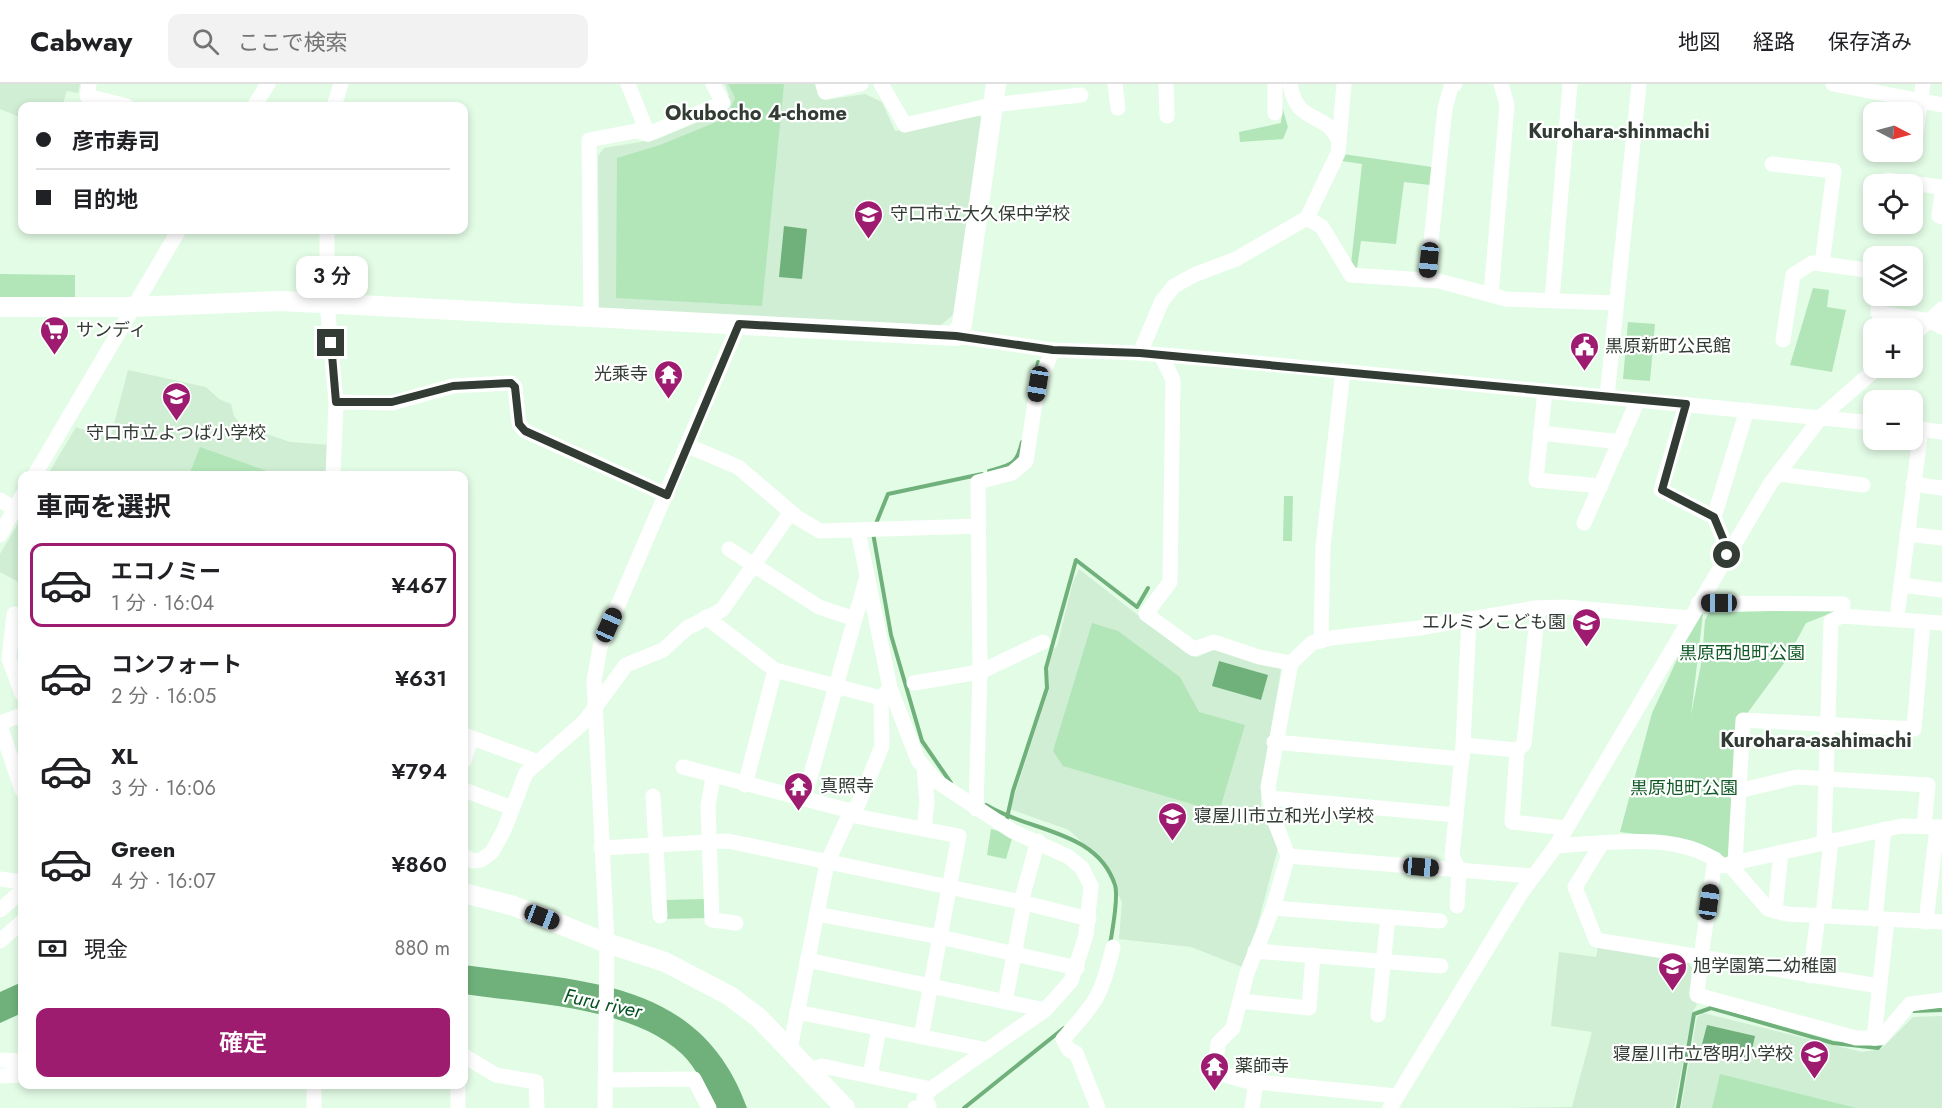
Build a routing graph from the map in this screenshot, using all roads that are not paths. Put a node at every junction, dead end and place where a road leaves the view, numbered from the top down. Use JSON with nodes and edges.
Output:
{"nodes":[{"id":1,"x":89,"y":84,"type":"edge"},
{"id":2,"x":268,"y":84,"type":"edge"},
{"id":3,"x":341,"y":84,"type":"edge"},
{"id":4,"x":628,"y":84,"type":"edge"},
{"id":5,"x":713,"y":84,"type":"edge"},
{"id":6,"x":823,"y":84,"type":"edge"},
{"id":7,"x":861,"y":84,"type":"edge"},
{"id":8,"x":881,"y":84,"type":"edge"},
{"id":9,"x":996,"y":84,"type":"edge"},
{"id":10,"x":1115,"y":84,"type":"edge"},
{"id":11,"x":1166,"y":84,"type":"edge"},
{"id":12,"x":1275,"y":84,"type":"edge"},
{"id":13,"x":1290,"y":84,"type":"edge"},
{"id":14,"x":1344,"y":84,"type":"edge"},
{"id":15,"x":1455,"y":84,"type":"edge"},
{"id":16,"x":1501,"y":84,"type":"edge"},
{"id":17,"x":1570,"y":84,"type":"edge"},
{"id":18,"x":1639,"y":84,"type":"edge"},
{"id":19,"x":1833,"y":84,"type":"edge"},
{"id":20,"x":1923,"y":84,"type":"edge"},
{"id":21,"x":1081,"y":95,"type":"dead end"},
{"id":22,"x":1920,"y":100,"type":"junction"},
{"id":23,"x":111,"y":102,"type":"edge"},
{"id":24,"x":257,"y":102,"type":"edge"},
{"id":25,"x":335,"y":102,"type":"edge"},
{"id":26,"x":992,"y":105,"type":"junction"},
{"id":27,"x":1942,"y":105,"type":"edge"},
{"id":28,"x":1118,"y":108,"type":"dead end"},
{"id":29,"x":1275,"y":113,"type":"dead end"},
{"id":30,"x":1167,"y":116,"type":"dead end"},
{"id":31,"x":648,"y":134,"type":"junction"},
{"id":32,"x":1339,"y":144,"type":"junction"},
{"id":33,"x":1772,"y":164,"type":"dead end"},
{"id":34,"x":1923,"y":185,"type":"edge"},
{"id":35,"x":1942,"y":187,"type":"edge"},
{"id":36,"x":1942,"y":194,"type":"edge"},
{"id":37,"x":1942,"y":217,"type":"edge"},
{"id":38,"x":1307,"y":218,"type":"junction"},
{"id":39,"x":177,"y":234,"type":"edge"},
{"id":40,"x":327,"y":234,"type":"edge"},
{"id":41,"x":1822,"y":264,"type":"junction"},
{"id":42,"x":1863,"y":270,"type":"edge"},
{"id":43,"x":1427,"y":280,"type":"junction"},
{"id":44,"x":1491,"y":295,"type":"junction"},
{"id":45,"x":1552,"y":300,"type":"junction"},
{"id":46,"x":327,"y":303,"type":"junction"},
{"id":47,"x":1616,"y":303,"type":"junction"},
{"id":48,"x":1878,"y":306,"type":"edge"},
{"id":49,"x":0,"y":307,"type":"edge"},
{"id":50,"x":132,"y":307,"type":"junction"},
{"id":51,"x":1942,"y":309,"type":"edge"},
{"id":52,"x":591,"y":318,"type":"junction"},
{"id":53,"x":739,"y":324,"type":"junction"},
{"id":54,"x":1936,"y":324,"type":"edge"},
{"id":55,"x":956,"y":336,"type":"junction"},
{"id":56,"x":1783,"y":340,"type":"dead end"},
{"id":57,"x":1053,"y":350,"type":"junction"},
{"id":58,"x":1140,"y":353,"type":"junction"},
{"id":59,"x":1161,"y":355,"type":"junction"},
{"id":60,"x":1343,"y":371,"type":"junction"},
{"id":61,"x":1866,"y":378,"type":"edge"},
{"id":62,"x":1545,"y":391,"type":"junction"},
{"id":63,"x":1606,"y":397,"type":"junction"},
{"id":64,"x":1638,"y":400,"type":"junction"},
{"id":65,"x":336,"y":402,"type":"junction"},
{"id":66,"x":1686,"y":404,"type":"junction"},
{"id":67,"x":1747,"y":410,"type":"junction"},
{"id":68,"x":1822,"y":416,"type":"junction"},
{"id":69,"x":1863,"y":422,"type":"edge"},
{"id":70,"x":1923,"y":429,"type":"edge"},
{"id":71,"x":1942,"y":432,"type":"edge"},
{"id":72,"x":1541,"y":433,"type":"junction"},
{"id":73,"x":1621,"y":442,"type":"junction"},
{"id":74,"x":688,"y":446,"type":"junction"},
{"id":75,"x":1915,"y":450,"type":"edge"},
{"id":76,"x":37,"y":471,"type":"edge"},
{"id":77,"x":333,"y":471,"type":"edge"},
{"id":78,"x":1778,"y":474,"type":"junction"},
{"id":79,"x":1913,"y":484,"type":"junction"},
{"id":80,"x":1863,"y":485,"type":"dead end"},
{"id":81,"x":1601,"y":486,"type":"junction"},
{"id":82,"x":1942,"y":488,"type":"edge"},
{"id":83,"x":667,"y":495,"type":"junction"},
{"id":84,"x":0,"y":500,"type":"edge"},
{"id":85,"x":18,"y":502,"type":"edge"},
{"id":86,"x":18,"y":504,"type":"edge"},
{"id":87,"x":791,"y":512,"type":"junction"},
{"id":88,"x":1714,"y":517,"type":"junction"},
{"id":89,"x":1584,"y":523,"type":"dead end"},
{"id":90,"x":979,"y":526,"type":"junction"},
{"id":91,"x":868,"y":530,"type":"junction"},
{"id":92,"x":1907,"y":534,"type":"junction"},
{"id":93,"x":0,"y":535,"type":"edge"},
{"id":94,"x":1942,"y":538,"type":"edge"},
{"id":95,"x":729,"y":549,"type":"dead end"},
{"id":96,"x":1729,"y":553,"type":"junction"},
{"id":97,"x":755,"y":565,"type":"junction"},
{"id":98,"x":867,"y":577,"type":"junction"},
{"id":99,"x":1901,"y":585,"type":"junction"},
{"id":100,"x":1942,"y":590,"type":"edge"},
{"id":101,"x":1698,"y":603,"type":"junction"},
{"id":102,"x":1538,"y":608,"type":"junction"},
{"id":103,"x":1898,"y":609,"type":"dead end"},
{"id":104,"x":12,"y":616,"type":"edge"},
{"id":105,"x":1842,"y":616,"type":"junction"},
{"id":106,"x":706,"y":617,"type":"junction"},
{"id":107,"x":1689,"y":618,"type":"junction"},
{"id":108,"x":855,"y":619,"type":"junction"},
{"id":109,"x":1469,"y":619,"type":"junction"},
{"id":110,"x":1923,"y":622,"type":"junction"},
{"id":111,"x":1942,"y":623,"type":"edge"},
{"id":112,"x":1321,"y":640,"type":"junction"},
{"id":113,"x":1043,"y":642,"type":"dead end"},
{"id":114,"x":1291,"y":663,"type":"junction"},
{"id":115,"x":775,"y":670,"type":"junction"},
{"id":116,"x":980,"y":672,"type":"junction"},
{"id":117,"x":18,"y":683,"type":"edge"},
{"id":118,"x":914,"y":683,"type":"dead end"},
{"id":119,"x":834,"y":686,"type":"junction"},
{"id":120,"x":886,"y":693,"type":"junction"},
{"id":121,"x":596,"y":704,"type":"junction"},
{"id":122,"x":18,"y":717,"type":"edge"},
{"id":123,"x":1829,"y":723,"type":"junction"},
{"id":124,"x":0,"y":724,"type":"edge"},
{"id":125,"x":468,"y":737,"type":"edge"},
{"id":126,"x":1275,"y":742,"type":"junction"},
{"id":127,"x":1517,"y":750,"type":"junction"},
{"id":128,"x":1462,"y":752,"type":"junction"},
{"id":129,"x":538,"y":762,"type":"junction"},
{"id":130,"x":18,"y":766,"type":"edge"},
{"id":131,"x":683,"y":767,"type":"dead end"},
{"id":132,"x":924,"y":767,"type":"junction"},
{"id":133,"x":713,"y":777,"type":"junction"},
{"id":134,"x":1825,"y":777,"type":"junction"},
{"id":135,"x":746,"y":785,"type":"junction"},
{"id":136,"x":1738,"y":791,"type":"junction"},
{"id":137,"x":468,"y":792,"type":"edge"},
{"id":138,"x":654,"y":796,"type":"dead end"},
{"id":139,"x":1270,"y":798,"type":"junction"},
{"id":140,"x":804,"y":799,"type":"junction"},
{"id":141,"x":976,"y":802,"type":"junction"},
{"id":142,"x":512,"y":808,"type":"junction"},
{"id":143,"x":851,"y":813,"type":"junction"},
{"id":144,"x":1456,"y":815,"type":"junction"},
{"id":145,"x":1934,"y":827,"type":"edge"},
{"id":146,"x":1566,"y":828,"type":"junction"},
{"id":147,"x":924,"y":829,"type":"junction"},
{"id":148,"x":1884,"y":830,"type":"junction"},
{"id":149,"x":1038,"y":841,"type":"junction"},
{"id":150,"x":1828,"y":841,"type":"junction"},
{"id":151,"x":709,"y":842,"type":"junction"},
{"id":152,"x":1602,"y":843,"type":"junction"},
{"id":153,"x":656,"y":846,"type":"junction"},
{"id":154,"x":1556,"y":846,"type":"junction"},
{"id":155,"x":601,"y":848,"type":"junction"},
{"id":156,"x":1781,"y":852,"type":"junction"},
{"id":157,"x":1288,"y":856,"type":"junction"},
{"id":158,"x":468,"y":858,"type":"edge"},
{"id":159,"x":1726,"y":862,"type":"junction"},
{"id":160,"x":827,"y":863,"type":"junction"},
{"id":161,"x":1458,"y":870,"type":"junction"},
{"id":162,"x":1533,"y":876,"type":"junction"},
{"id":163,"x":0,"y":879,"type":"edge"},
{"id":164,"x":18,"y":881,"type":"edge"},
{"id":165,"x":949,"y":890,"type":"junction"},
{"id":166,"x":18,"y":894,"type":"edge"},
{"id":167,"x":468,"y":894,"type":"edge"},
{"id":168,"x":1022,"y":903,"type":"junction"},
{"id":169,"x":1457,"y":906,"type":"dead end"},
{"id":170,"x":1273,"y":908,"type":"junction"},
{"id":171,"x":0,"y":910,"type":"edge"},
{"id":172,"x":1775,"y":911,"type":"junction"},
{"id":173,"x":816,"y":914,"type":"junction"},
{"id":174,"x":660,"y":916,"type":"dead end"},
{"id":175,"x":1821,"y":916,"type":"junction"},
{"id":176,"x":1388,"y":917,"type":"junction"},
{"id":177,"x":1089,"y":919,"type":"junction"},
{"id":178,"x":1881,"y":920,"type":"junction"},
{"id":179,"x":1440,"y":921,"type":"dead end"},
{"id":180,"x":1926,"y":922,"type":"junction"},
{"id":181,"x":1942,"y":922,"type":"edge"},
{"id":182,"x":735,"y":923,"type":"dead end"},
{"id":183,"x":18,"y":925,"type":"edge"},
{"id":184,"x":940,"y":937,"type":"junction"},
{"id":185,"x":0,"y":941,"type":"edge"},
{"id":186,"x":607,"y":943,"type":"junction"},
{"id":187,"x":1113,"y":947,"type":"dead end"},
{"id":188,"x":1256,"y":951,"type":"junction"},
{"id":189,"x":1013,"y":954,"type":"junction"},
{"id":190,"x":1313,"y":955,"type":"junction"},
{"id":191,"x":1701,"y":957,"type":"junction"},
{"id":192,"x":807,"y":960,"type":"junction"},
{"id":193,"x":1384,"y":961,"type":"junction"},
{"id":194,"x":1441,"y":966,"type":"dead end"},
{"id":195,"x":1077,"y":968,"type":"junction"},
{"id":196,"x":1810,"y":976,"type":"junction"},
{"id":197,"x":931,"y":986,"type":"junction"},
{"id":198,"x":1879,"y":986,"type":"junction"},
{"id":199,"x":1942,"y":1000,"type":"edge"},
{"id":200,"x":1240,"y":1001,"type":"junction"},
{"id":201,"x":1005,"y":1002,"type":"junction"},
{"id":202,"x":1045,"y":1010,"type":"junction"},
{"id":203,"x":797,"y":1012,"type":"junction"},
{"id":204,"x":1378,"y":1014,"type":"dead end"},
{"id":205,"x":879,"y":1029,"type":"junction"},
{"id":206,"x":921,"y":1037,"type":"junction"},
{"id":207,"x":1874,"y":1038,"type":"junction"},
{"id":208,"x":790,"y":1049,"type":"junction"},
{"id":209,"x":988,"y":1050,"type":"junction"},
{"id":210,"x":468,"y":1058,"type":"edge"},
{"id":211,"x":0,"y":1060,"type":"edge"},
{"id":212,"x":18,"y":1061,"type":"edge"},
{"id":213,"x":810,"y":1070,"type":"junction"},
{"id":214,"x":18,"y":1075,"type":"edge"},
{"id":215,"x":0,"y":1076,"type":"edge"},
{"id":216,"x":870,"y":1076,"type":"junction"},
{"id":217,"x":605,"y":1080,"type":"junction"},
{"id":218,"x":1256,"y":1082,"type":"junction"},
{"id":219,"x":314,"y":1089,"type":"edge"},
{"id":220,"x":458,"y":1089,"type":"edge"},
{"id":221,"x":931,"y":1089,"type":"junction"},
{"id":222,"x":1393,"y":1102,"type":"edge"},
{"id":223,"x":925,"y":1107,"type":"edge"},
{"id":224,"x":314,"y":1108,"type":"edge"},
{"id":225,"x":458,"y":1108,"type":"edge"},
{"id":226,"x":537,"y":1108,"type":"edge"},
{"id":227,"x":605,"y":1108,"type":"edge"},
{"id":228,"x":709,"y":1108,"type":"edge"},
{"id":229,"x":845,"y":1108,"type":"edge"},
{"id":230,"x":1098,"y":1108,"type":"edge"},
{"id":231,"x":1252,"y":1108,"type":"edge"}],
"edges":[{"from":1,"to":23,"type":"street"},
{"from":2,"to":24,"type":"street"},
{"from":3,"to":25,"type":"street"},
{"from":4,"to":31,"type":"street"},
{"from":5,"to":31,"type":"street"},
{"from":6,"to":7,"type":"street"},
{"from":8,"to":26,"type":"street"},
{"from":9,"to":26,"type":"street"},
{"from":10,"to":28,"type":"street"},
{"from":11,"to":30,"type":"street"},
{"from":12,"to":29,"type":"street"},
{"from":13,"to":32,"type":"street"},
{"from":14,"to":32,"type":"street"},
{"from":15,"to":43,"type":"street"},
{"from":16,"to":44,"type":"street"},
{"from":17,"to":45,"type":"street"},
{"from":18,"to":47,"type":"street"},
{"from":19,"to":22,"type":"street"},
{"from":20,"to":22,"type":"street"},
{"from":21,"to":26,"type":"street"},
{"from":22,"to":27,"type":"street"},
{"from":26,"to":55,"type":"street"},
{"from":31,"to":52,"type":"street"},
{"from":32,"to":38,"type":"street"},
{"from":33,"to":41,"type":"street"},
{"from":34,"to":35,"type":"street"},
{"from":36,"to":37,"type":"street"},
{"from":38,"to":43,"type":"street"},
{"from":38,"to":58,"type":"street"},
{"from":39,"to":50,"type":"street"},
{"from":40,"to":46,"type":"street"},
{"from":41,"to":42,"type":"street"},
{"from":41,"to":56,"type":"street"},
{"from":43,"to":44,"type":"street"},
{"from":44,"to":45,"type":"street"},
{"from":45,"to":47,"type":"street"},
{"from":46,"to":50,"type":"street"},
{"from":46,"to":52,"type":"street"},
{"from":46,"to":65,"type":"street"},
{"from":47,"to":63,"type":"street"},
{"from":48,"to":54,"type":"street"},
{"from":49,"to":50,"type":"street"},
{"from":50,"to":76,"type":"street"},
{"from":51,"to":54,"type":"street"},
{"from":52,"to":53,"type":"street"},
{"from":53,"to":55,"type":"street"},
{"from":53,"to":74,"type":"street"},
{"from":55,"to":57,"type":"street"},
{"from":57,"to":58,"type":"street"},
{"from":57,"to":90,"type":"street"},
{"from":58,"to":59,"type":"street"},
{"from":59,"to":60,"type":"street"},
{"from":59,"to":114,"type":"street"},
{"from":60,"to":62,"type":"street"},
{"from":60,"to":112,"type":"street"},
{"from":61,"to":68,"type":"street"},
{"from":62,"to":63,"type":"street"},
{"from":62,"to":72,"type":"street"},
{"from":63,"to":64,"type":"street"},
{"from":64,"to":66,"type":"street"},
{"from":64,"to":73,"type":"street"},
{"from":65,"to":77,"type":"street"},
{"from":65,"to":83,"type":"street"},
{"from":66,"to":67,"type":"street"},
{"from":66,"to":88,"type":"street"},
{"from":67,"to":68,"type":"street"},
{"from":67,"to":88,"type":"street"},
{"from":68,"to":69,"type":"street"},
{"from":68,"to":78,"type":"street"},
{"from":70,"to":71,"type":"street"},
{"from":72,"to":73,"type":"street"},
{"from":72,"to":81,"type":"street"},
{"from":73,"to":81,"type":"street"},
{"from":74,"to":83,"type":"street"},
{"from":74,"to":87,"type":"street"},
{"from":75,"to":79,"type":"street"},
{"from":78,"to":80,"type":"street"},
{"from":78,"to":96,"type":"street"},
{"from":79,"to":82,"type":"street"},
{"from":79,"to":92,"type":"street"},
{"from":81,"to":89,"type":"street"},
{"from":83,"to":121,"type":"street"},
{"from":84,"to":85,"type":"street"},
{"from":86,"to":93,"type":"street"},
{"from":87,"to":91,"type":"street"},
{"from":87,"to":97,"type":"street"},
{"from":88,"to":96,"type":"street"},
{"from":90,"to":91,"type":"street"},
{"from":90,"to":116,"type":"street"},
{"from":91,"to":98,"type":"street"},
{"from":92,"to":94,"type":"street"},
{"from":92,"to":99,"type":"street"},
{"from":95,"to":97,"type":"street"},
{"from":96,"to":101,"type":"street"},
{"from":97,"to":106,"type":"street"},
{"from":97,"to":108,"type":"street"},
{"from":98,"to":108,"type":"street"},
{"from":98,"to":120,"type":"street"},
{"from":99,"to":100,"type":"street"},
{"from":99,"to":103,"type":"street"},
{"from":101,"to":105,"type":"street"},
{"from":101,"to":107,"type":"street"},
{"from":102,"to":107,"type":"street"},
{"from":102,"to":109,"type":"street"},
{"from":102,"to":127,"type":"street"},
{"from":104,"to":117,"type":"street"},
{"from":105,"to":110,"type":"street"},
{"from":105,"to":123,"type":"street"},
{"from":106,"to":115,"type":"street"},
{"from":106,"to":121,"type":"street"},
{"from":107,"to":146,"type":"street"},
{"from":108,"to":119,"type":"street"},
{"from":109,"to":112,"type":"street"},
{"from":109,"to":128,"type":"street"},
{"from":110,"to":111,"type":"street"},
{"from":110,"to":123,"type":"street"},
{"from":112,"to":114,"type":"street"},
{"from":113,"to":116,"type":"street"},
{"from":114,"to":126,"type":"street"},
{"from":115,"to":119,"type":"street"},
{"from":115,"to":135,"type":"street"},
{"from":116,"to":118,"type":"street"},
{"from":116,"to":141,"type":"street"},
{"from":119,"to":120,"type":"street"},
{"from":119,"to":140,"type":"street"},
{"from":120,"to":132,"type":"street"},
{"from":120,"to":143,"type":"street"},
{"from":121,"to":129,"type":"street"},
{"from":121,"to":155,"type":"street"},
{"from":122,"to":124,"type":"street"},
{"from":123,"to":134,"type":"street"},
{"from":123,"to":136,"type":"street"},
{"from":124,"to":130,"type":"street"},
{"from":125,"to":129,"type":"street"},
{"from":126,"to":128,"type":"street"},
{"from":126,"to":139,"type":"street"},
{"from":127,"to":128,"type":"street"},
{"from":127,"to":146,"type":"street"},
{"from":128,"to":144,"type":"street"},
{"from":129,"to":142,"type":"street"},
{"from":131,"to":133,"type":"street"},
{"from":132,"to":141,"type":"street"},
{"from":132,"to":147,"type":"street"},
{"from":133,"to":135,"type":"street"},
{"from":133,"to":151,"type":"street"},
{"from":134,"to":136,"type":"street"},
{"from":134,"to":145,"type":"street"},
{"from":134,"to":150,"type":"street"},
{"from":135,"to":140,"type":"street"},
{"from":136,"to":159,"type":"street"},
{"from":137,"to":142,"type":"street"},
{"from":138,"to":153,"type":"street"},
{"from":139,"to":144,"type":"street"},
{"from":139,"to":157,"type":"street"},
{"from":140,"to":143,"type":"street"},
{"from":141,"to":149,"type":"street"},
{"from":142,"to":158,"type":"street"},
{"from":143,"to":147,"type":"street"},
{"from":143,"to":160,"type":"street"},
{"from":144,"to":161,"type":"street"},
{"from":145,"to":148,"type":"street"},
{"from":145,"to":180,"type":"street"},
{"from":146,"to":154,"type":"street"},
{"from":147,"to":165,"type":"street"},
{"from":148,"to":150,"type":"street"},
{"from":148,"to":178,"type":"street"},
{"from":149,"to":168,"type":"street"},
{"from":149,"to":177,"type":"street"},
{"from":150,"to":156,"type":"street"},
{"from":150,"to":175,"type":"street"},
{"from":151,"to":153,"type":"street"},
{"from":151,"to":160,"type":"street"},
{"from":151,"to":182,"type":"street"},
{"from":152,"to":154,"type":"street"},
{"from":152,"to":159,"type":"street"},
{"from":152,"to":191,"type":"street"},
{"from":153,"to":155,"type":"street"},
{"from":153,"to":174,"type":"street"},
{"from":154,"to":162,"type":"street"},
{"from":155,"to":186,"type":"street"},
{"from":156,"to":159,"type":"street"},
{"from":156,"to":172,"type":"street"},
{"from":157,"to":161,"type":"street"},
{"from":157,"to":170,"type":"street"},
{"from":159,"to":172,"type":"street"},
{"from":159,"to":191,"type":"street"},
{"from":160,"to":165,"type":"street"},
{"from":160,"to":173,"type":"street"},
{"from":161,"to":162,"type":"street"},
{"from":161,"to":169,"type":"street"},
{"from":162,"to":222,"type":"street"},
{"from":163,"to":164,"type":"street"},
{"from":165,"to":168,"type":"street"},
{"from":165,"to":184,"type":"street"},
{"from":166,"to":171,"type":"street"},
{"from":167,"to":186,"type":"street"},
{"from":168,"to":177,"type":"street"},
{"from":168,"to":189,"type":"street"},
{"from":170,"to":176,"type":"street"},
{"from":170,"to":188,"type":"street"},
{"from":172,"to":175,"type":"street"},
{"from":173,"to":184,"type":"street"},
{"from":173,"to":192,"type":"street"},
{"from":175,"to":178,"type":"street"},
{"from":175,"to":196,"type":"street"},
{"from":176,"to":179,"type":"street"},
{"from":176,"to":193,"type":"street"},
{"from":177,"to":195,"type":"street"},
{"from":178,"to":180,"type":"street"},
{"from":178,"to":198,"type":"street"},
{"from":180,"to":181,"type":"street"},
{"from":183,"to":185,"type":"street"},
{"from":184,"to":189,"type":"street"},
{"from":184,"to":197,"type":"street"},
{"from":186,"to":208,"type":"street"},
{"from":186,"to":217,"type":"street"},
{"from":187,"to":230,"type":"street"},
{"from":188,"to":190,"type":"street"},
{"from":188,"to":200,"type":"street"},
{"from":189,"to":195,"type":"street"},
{"from":189,"to":201,"type":"street"},
{"from":190,"to":193,"type":"street"},
{"from":190,"to":200,"type":"street"},
{"from":191,"to":196,"type":"street"},
{"from":191,"to":207,"type":"street"},
{"from":192,"to":197,"type":"street"},
{"from":192,"to":203,"type":"street"},
{"from":193,"to":194,"type":"street"},
{"from":193,"to":204,"type":"street"},
{"from":195,"to":202,"type":"street"},
{"from":196,"to":198,"type":"street"},
{"from":197,"to":201,"type":"street"},
{"from":197,"to":206,"type":"street"},
{"from":198,"to":207,"type":"street"},
{"from":199,"to":207,"type":"street"},
{"from":200,"to":218,"type":"street"},
{"from":201,"to":202,"type":"street"},
{"from":202,"to":209,"type":"street"},
{"from":203,"to":205,"type":"street"},
{"from":203,"to":208,"type":"street"},
{"from":205,"to":206,"type":"street"},
{"from":205,"to":216,"type":"street"},
{"from":206,"to":209,"type":"street"},
{"from":208,"to":213,"type":"street"},
{"from":209,"to":221,"type":"street"},
{"from":210,"to":226,"type":"street"},
{"from":211,"to":212,"type":"street"},
{"from":213,"to":216,"type":"street"},
{"from":213,"to":229,"type":"street"},
{"from":214,"to":215,"type":"street"},
{"from":216,"to":221,"type":"street"},
{"from":217,"to":227,"type":"street"},
{"from":217,"to":228,"type":"street"},
{"from":218,"to":222,"type":"street"},
{"from":218,"to":231,"type":"street"},
{"from":219,"to":224,"type":"street"},
{"from":220,"to":225,"type":"street"},
{"from":221,"to":223,"type":"street"}]}
